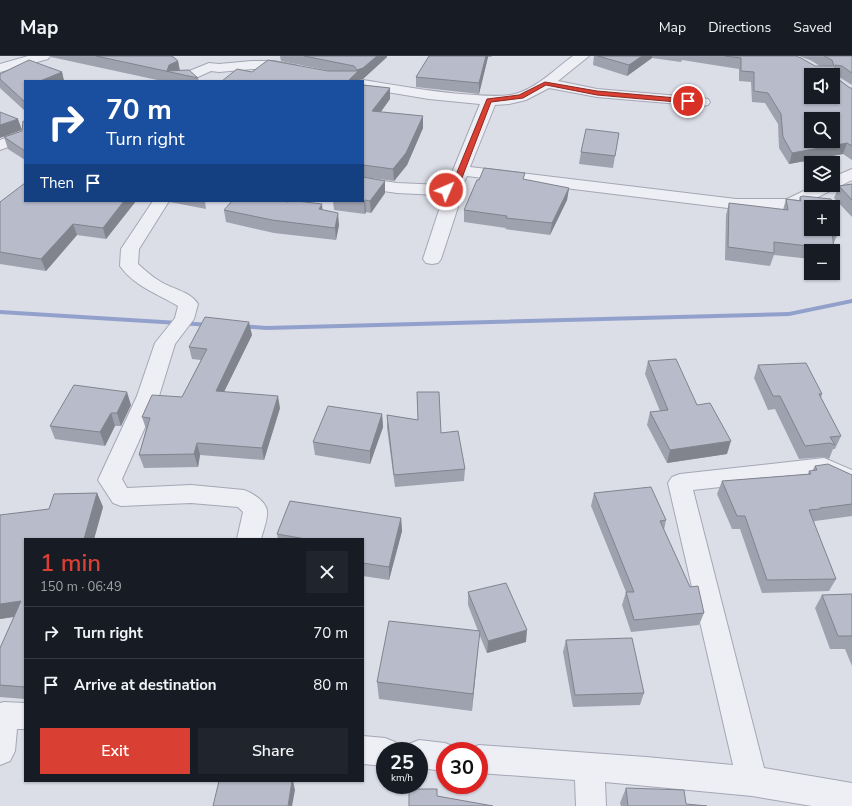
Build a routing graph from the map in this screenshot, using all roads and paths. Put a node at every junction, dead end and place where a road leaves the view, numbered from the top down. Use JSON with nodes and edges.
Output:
{"nodes":[{"id":1,"x":43,"y":56,"type":"edge"},
{"id":2,"x":195,"y":56,"type":"edge"},
{"id":3,"x":582,"y":56,"type":"edge"},
{"id":4,"x":209,"y":67,"type":"junction"},
{"id":5,"x":0,"y":68,"type":"edge"},
{"id":6,"x":305,"y":71,"type":"edge"},
{"id":7,"x":179,"y":80,"type":"edge"},
{"id":8,"x":545,"y":83,"type":"junction"},
{"id":9,"x":364,"y":84,"type":"edge"},
{"id":10,"x":489,"y":100,"type":"junction"},
{"id":11,"x":703,"y":102,"type":"dead end"},
{"id":12,"x":24,"y":136,"type":"edge"},
{"id":13,"x":0,"y":145,"type":"edge"},
{"id":14,"x":462,"y":171,"type":"junction"},
{"id":15,"x":852,"y":174,"type":"edge"},
{"id":16,"x":840,"y":180,"type":"edge"},
{"id":17,"x":364,"y":183,"type":"edge"},
{"id":18,"x":446,"y":190,"type":"junction"},
{"id":19,"x":815,"y":192,"type":"edge"},
{"id":20,"x":160,"y":202,"type":"edge"},
{"id":21,"x":432,"y":259,"type":"dead end"},
{"id":22,"x":852,"y":480,"type":"edge"},
{"id":23,"x":249,"y":538,"type":"edge"},
{"id":24,"x":10,"y":716,"type":"edge"},
{"id":25,"x":364,"y":750,"type":"edge"},
{"id":26,"x":0,"y":751,"type":"edge"},
{"id":27,"x":376,"y":751,"type":"edge"},
{"id":28,"x":488,"y":760,"type":"edge"},
{"id":29,"x":590,"y":768,"type":"junction"},
{"id":30,"x":752,"y":781,"type":"junction"},
{"id":31,"x":852,"y":798,"type":"edge"},
{"id":32,"x":591,"y":806,"type":"edge"}],
"edges":[{"from":1,"to":5,"type":"street"},
{"from":2,"to":4,"type":"street"},
{"from":3,"to":8,"type":"street"},
{"from":4,"to":6,"type":"street"},
{"from":4,"to":7,"type":"street"},
{"from":8,"to":10,"type":"street"},
{"from":8,"to":11,"type":"street"},
{"from":9,"to":10,"type":"street"},
{"from":10,"to":14,"type":"street"},
{"from":12,"to":13,"type":"street"},
{"from":14,"to":18,"type":"street"},
{"from":14,"to":19,"type":"street"},
{"from":15,"to":16,"type":"street"},
{"from":17,"to":18,"type":"street"},
{"from":18,"to":21,"type":"street"},
{"from":20,"to":23,"type":"street"},
{"from":22,"to":30,"type":"street"},
{"from":24,"to":26,"type":"street"},
{"from":25,"to":27,"type":"street"},
{"from":28,"to":29,"type":"street"},
{"from":29,"to":30,"type":"street"},
{"from":29,"to":32,"type":"street"},
{"from":30,"to":31,"type":"street"}]}
